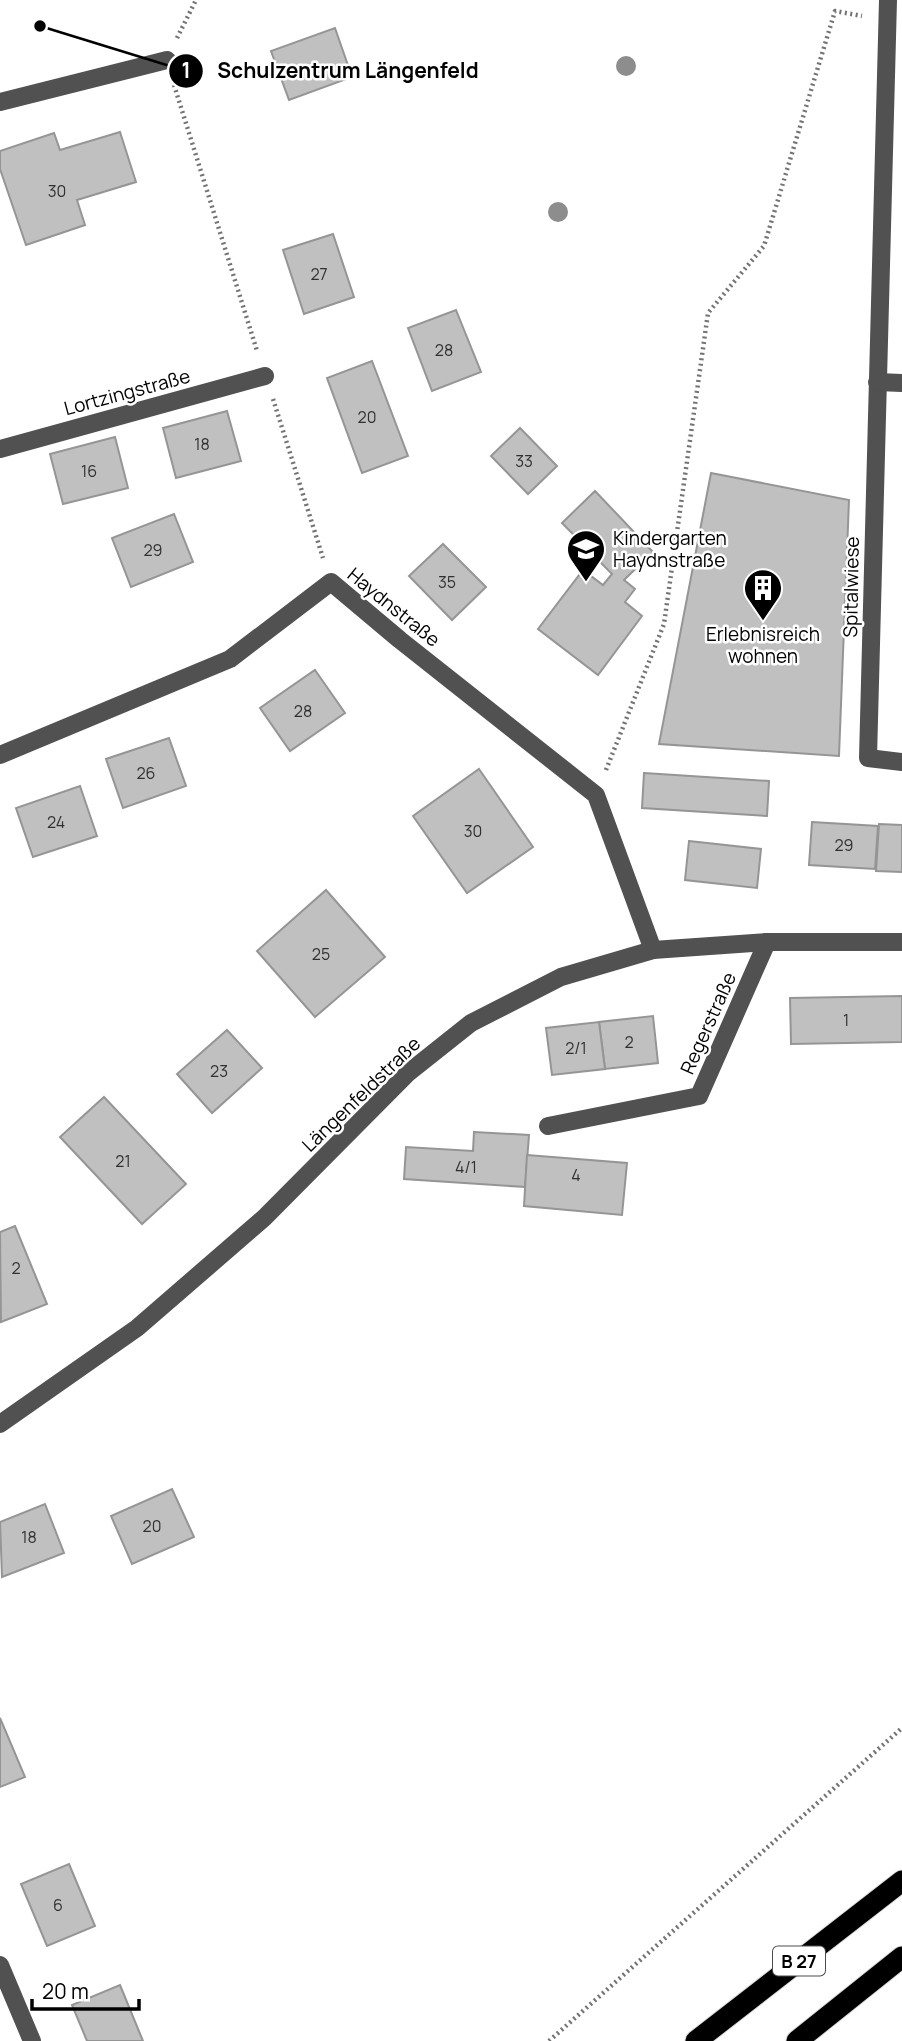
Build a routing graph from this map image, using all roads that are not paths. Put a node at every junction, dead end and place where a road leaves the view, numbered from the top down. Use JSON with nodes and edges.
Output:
{"nodes":[{"id":1,"x":888,"y":0,"type":"edge"},
{"id":2,"x":167,"y":60,"type":"road end"},
{"id":3,"x":0,"y":102,"type":"edge"},
{"id":4,"x":265,"y":376,"type":"road end"},
{"id":5,"x":877,"y":382,"type":"junction"},
{"id":6,"x":902,"y":383,"type":"edge"},
{"id":7,"x":0,"y":449,"type":"edge"},
{"id":8,"x":0,"y":755,"type":"edge"},
{"id":9,"x":902,"y":762,"type":"edge"},
{"id":10,"x":767,"y":942,"type":"junction"},
{"id":11,"x":902,"y":942,"type":"edge"},
{"id":12,"x":653,"y":950,"type":"junction"},
{"id":13,"x":548,"y":1126,"type":"dead end"},
{"id":14,"x":0,"y":1424,"type":"edge"},
{"id":15,"x":902,"y":1881,"type":"edge"},
{"id":16,"x":902,"y":1957,"type":"edge"},
{"id":17,"x":0,"y":1965,"type":"edge"},
{"id":18,"x":32,"y":2041,"type":"edge"},
{"id":19,"x":696,"y":2041,"type":"edge"},
{"id":20,"x":797,"y":2041,"type":"edge"}],
"edges":[{"from":1,"to":5,"type":"street","name":"Spitalwiese"},
{"from":2,"to":3,"type":"street"},
{"from":4,"to":7,"type":"street","name":"Lortzingstraße"},
{"from":5,"to":6,"type":"street"},
{"from":5,"to":9,"type":"street","name":"Spitalwiese"},
{"from":8,"to":12,"type":"street","name":"Haydnstraße"},
{"from":10,"to":11,"type":"street","name":"Längenfeldstraße"},
{"from":10,"to":12,"type":"street","name":"Längenfeldstraße"},
{"from":10,"to":13,"type":"street","name":"Regerstraße"},
{"from":12,"to":14,"type":"street","name":"Längenfeldstraße"},
{"from":15,"to":19,"type":"highway","number":"B 27"},
{"from":16,"to":20,"type":"highway"},
{"from":17,"to":18,"type":"street"}]}
